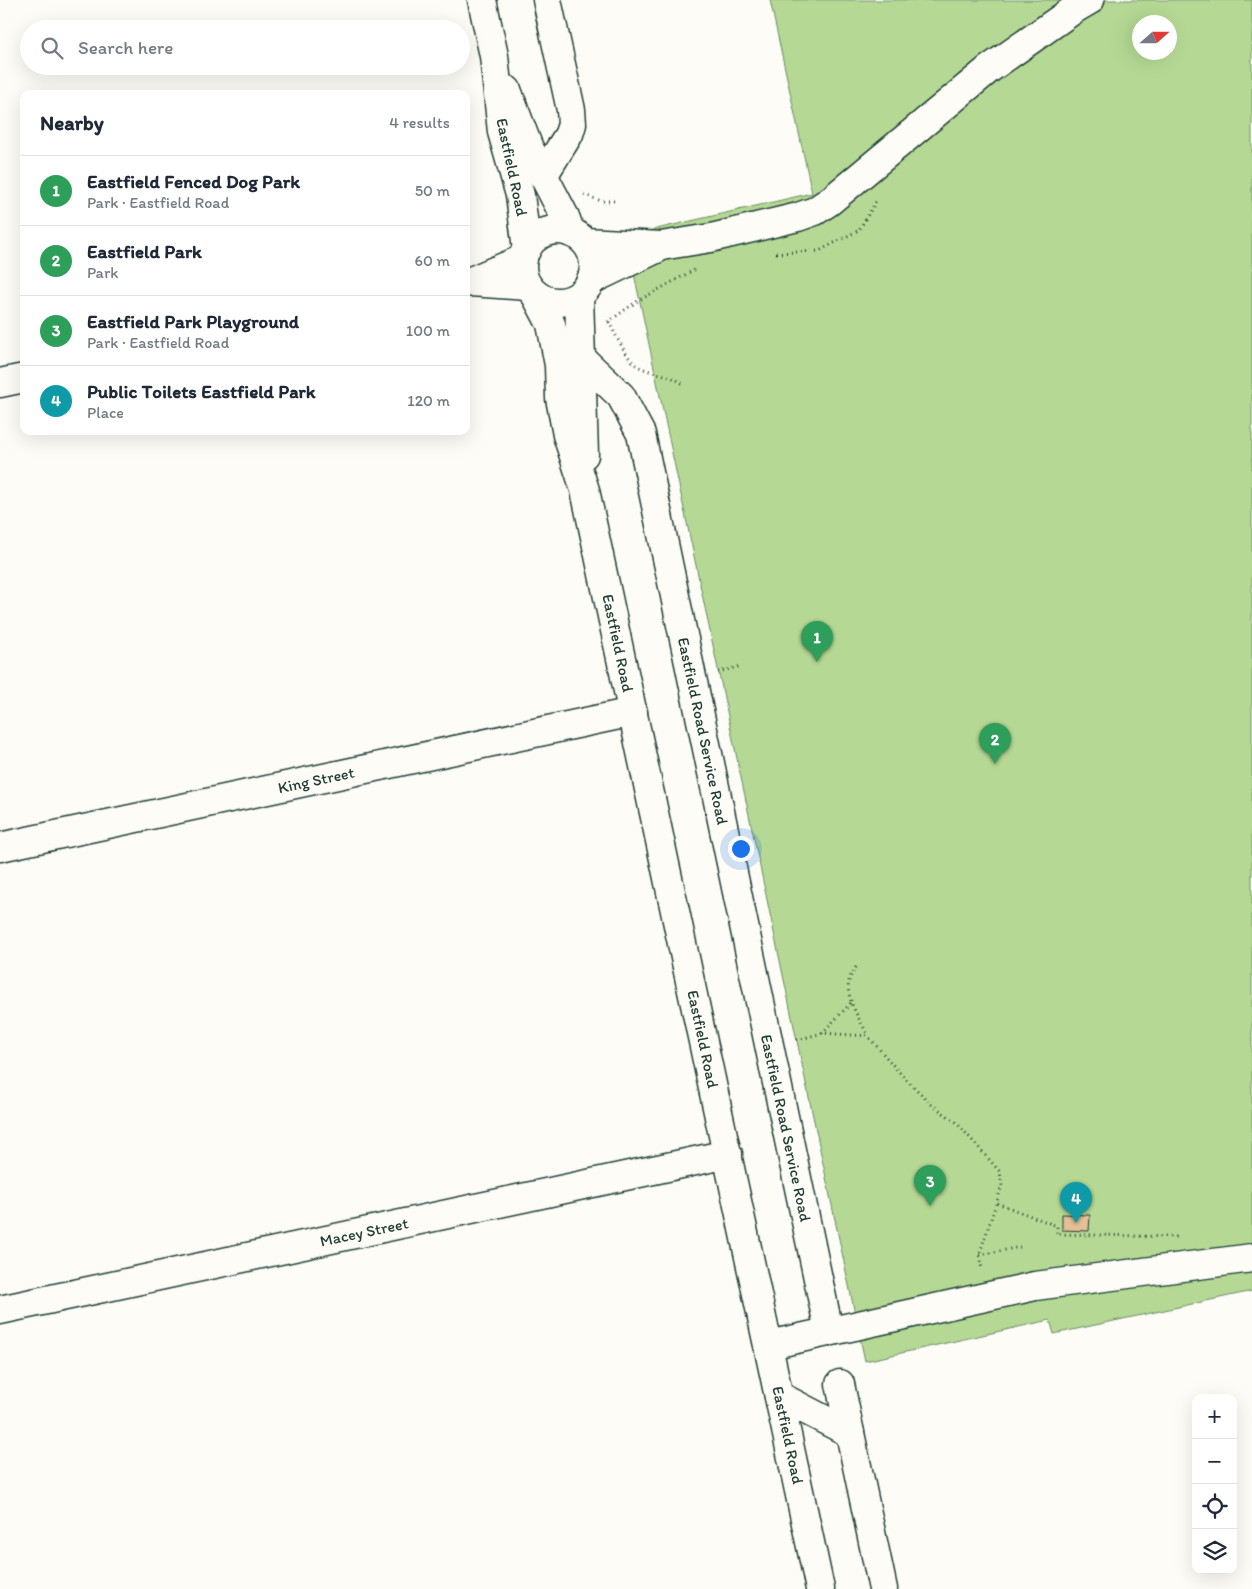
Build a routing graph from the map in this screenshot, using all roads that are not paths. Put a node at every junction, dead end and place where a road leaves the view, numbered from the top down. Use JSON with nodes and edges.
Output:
{"nodes":[{"id":1,"x":482,"y":0,"type":"edge"},
{"id":2,"x":547,"y":0,"type":"edge"},
{"id":3,"x":1090,"y":0,"type":"edge"},
{"id":4,"x":494,"y":56,"type":"junction"},
{"id":5,"x":543,"y":176,"type":"junction"},
{"id":6,"x":578,"y":238,"type":"junction"},
{"id":7,"x":661,"y":246,"type":"junction"},
{"id":8,"x":524,"y":254,"type":"junction"},
{"id":9,"x":470,"y":281,"type":"edge"},
{"id":10,"x":470,"y":282,"type":"edge"},
{"id":11,"x":585,"y":288,"type":"junction"},
{"id":12,"x":532,"y":290,"type":"junction"},
{"id":13,"x":580,"y":357,"type":"junction"},
{"id":14,"x":20,"y":379,"type":"edge"},
{"id":15,"x":0,"y":383,"type":"edge"},
{"id":16,"x":585,"y":490,"type":"junction"},
{"id":17,"x":633,"y":712,"type":"junction"},
{"id":18,"x":0,"y":847,"type":"edge"},
{"id":19,"x":728,"y":1154,"type":"junction"},
{"id":20,"x":1252,"y":1258,"type":"edge"},
{"id":21,"x":0,"y":1310,"type":"edge"},
{"id":22,"x":828,"y":1331,"type":"junction"},
{"id":23,"x":769,"y":1345,"type":"junction"},
{"id":24,"x":840,"y":1384,"type":"dead end"},
{"id":25,"x":779,"y":1396,"type":"junction"},
{"id":26,"x":850,"y":1433,"type":"junction"},
{"id":27,"x":820,"y":1589,"type":"edge"},
{"id":28,"x":884,"y":1589,"type":"edge"}],
"edges":[{"from":1,"to":4,"type":"main road","name":"Eastfield Road"},
{"from":2,"to":5,"type":"main road"},
{"from":3,"to":7,"type":"main road"},
{"from":4,"to":5,"type":"main road","name":"Eastfield Road"},
{"from":4,"to":8,"type":"main road","name":"Eastfield Road"},
{"from":5,"to":6,"type":"main road","name":"Eastfield Road"},
{"from":6,"to":7,"type":"main road"},
{"from":6,"to":8,"type":"main road"},
{"from":6,"to":11,"type":"main road"},
{"from":7,"to":11,"type":"main road"},
{"from":8,"to":9,"type":"main road"},
{"from":8,"to":12,"type":"main road"},
{"from":10,"to":12,"type":"main road"},
{"from":11,"to":12,"type":"main road"},
{"from":11,"to":13,"type":"main road","name":"Eastfield Road"},
{"from":12,"to":16,"type":"main road","name":"Eastfield Road"},
{"from":13,"to":16,"type":"main road","name":"Eastfield Road"},
{"from":13,"to":22,"type":"main road","name":"Eastfield Road Service Road"},
{"from":14,"to":15,"type":"main road"},
{"from":16,"to":17,"type":"main road","name":"Eastfield Road"},
{"from":17,"to":18,"type":"main road","name":"King Street"},
{"from":17,"to":19,"type":"main road","name":"Eastfield Road"},
{"from":19,"to":21,"type":"main road","name":"Macey Street"},
{"from":19,"to":23,"type":"main road","name":"Eastfield Road"},
{"from":20,"to":22,"type":"main road"},
{"from":22,"to":23,"type":"main road"},
{"from":23,"to":25,"type":"main road","name":"Eastfield Road"},
{"from":24,"to":26,"type":"main road"},
{"from":25,"to":26,"type":"main road"},
{"from":25,"to":27,"type":"main road","name":"Eastfield Road"},
{"from":26,"to":28,"type":"main road"}]}
